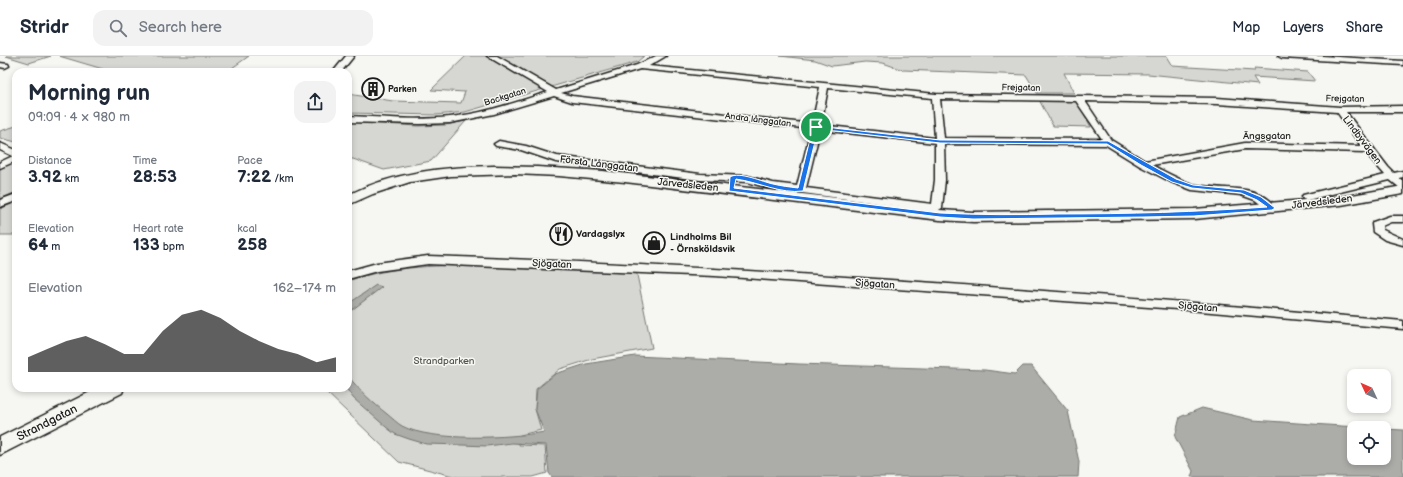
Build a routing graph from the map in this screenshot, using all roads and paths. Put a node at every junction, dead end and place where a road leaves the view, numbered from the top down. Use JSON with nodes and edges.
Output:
{"nodes":[{"id":1,"x":350,"y":56,"type":"edge"},
{"id":2,"x":491,"y":56,"type":"edge"},
{"id":3,"x":662,"y":56,"type":"edge"},
{"id":4,"x":1282,"y":56,"type":"edge"},
{"id":5,"x":1403,"y":63,"type":"edge"},
{"id":6,"x":640,"y":67,"type":"junction"},
{"id":7,"x":340,"y":68,"type":"edge"},
{"id":8,"x":824,"y":85,"type":"junction"},
{"id":9,"x":555,"y":92,"type":"junction"},
{"id":10,"x":936,"y":96,"type":"junction"},
{"id":11,"x":1079,"y":99,"type":"junction"},
{"id":12,"x":1403,"y":109,"type":"edge"},
{"id":13,"x":1340,"y":110,"type":"junction"},
{"id":14,"x":352,"y":119,"type":"edge"},
{"id":15,"x":816,"y":127,"type":"junction"},
{"id":16,"x":940,"y":141,"type":"junction"},
{"id":17,"x":1108,"y":142,"type":"junction"},
{"id":18,"x":500,"y":144,"type":"dead end"},
{"id":19,"x":0,"y":146,"type":"edge"},
{"id":20,"x":1368,"y":149,"type":"junction"},
{"id":21,"x":12,"y":152,"type":"edge"},
{"id":22,"x":12,"y":160,"type":"edge"},
{"id":23,"x":1143,"y":164,"type":"junction"},
{"id":24,"x":0,"y":165,"type":"edge"},
{"id":25,"x":1403,"y":174,"type":"edge"},
{"id":26,"x":1391,"y":177,"type":"junction"},
{"id":27,"x":732,"y":184,"type":"junction"},
{"id":28,"x":1403,"y":186,"type":"edge"},
{"id":29,"x":801,"y":190,"type":"junction"},
{"id":30,"x":1403,"y":190,"type":"edge"},
{"id":31,"x":352,"y":194,"type":"edge"},
{"id":32,"x":1307,"y":197,"type":"dead end"},
{"id":33,"x":12,"y":199,"type":"edge"},
{"id":34,"x":0,"y":204,"type":"edge"},
{"id":35,"x":1272,"y":208,"type":"junction"},
{"id":36,"x":1403,"y":219,"type":"edge"},
{"id":37,"x":1403,"y":242,"type":"edge"},
{"id":38,"x":352,"y":274,"type":"edge"},
{"id":39,"x":1403,"y":325,"type":"edge"},
{"id":40,"x":107,"y":392,"type":"edge"},
{"id":41,"x":0,"y":447,"type":"edge"}],
"edges":[{"from":1,"to":7,"type":"street"},
{"from":2,"to":9,"type":"street","name":"Andra långgatan"},
{"from":3,"to":6,"type":"street","name":"Backgatan"},
{"from":4,"to":5,"type":"street"},
{"from":6,"to":8,"type":"street","name":"Frejgatan"},
{"from":6,"to":9,"type":"street","name":"Backgatan"},
{"from":8,"to":10,"type":"street","name":"Frejgatan"},
{"from":8,"to":15,"type":"street"},
{"from":9,"to":14,"type":"street","name":"Backgatan"},
{"from":9,"to":15,"type":"street","name":"Andra långgatan"},
{"from":10,"to":11,"type":"street","name":"Frejgatan"},
{"from":10,"to":16,"type":"street"},
{"from":11,"to":13,"type":"street","name":"Frejgatan"},
{"from":11,"to":17,"type":"street"},
{"from":12,"to":13,"type":"street","name":"Frejgatan"},
{"from":13,"to":20,"type":"street","name":"Lindbyvägen"},
{"from":15,"to":16,"type":"street","name":"Andra långgatan"},
{"from":15,"to":29,"type":"street"},
{"from":16,"to":17,"type":"street","name":"Andra långgatan"},
{"from":16,"to":29,"type":"street","name":"Första Långgatan"},
{"from":17,"to":23,"type":"street"},
{"from":18,"to":27,"type":"street","name":"Första Långgatan"},
{"from":19,"to":21,"type":"street"},
{"from":20,"to":23,"type":"street","name":"Ängsgatan"},
{"from":20,"to":26,"type":"street","name":"Lindbyvägen"},
{"from":22,"to":24,"type":"street"},
{"from":23,"to":35,"type":"street"},
{"from":25,"to":26,"type":"street"},
{"from":26,"to":28,"type":"street","name":"Lindbyvägen"},
{"from":26,"to":32,"type":"street"},
{"from":27,"to":29,"type":"street","name":"Första Långgatan"},
{"from":27,"to":31,"type":"main road","name":"Järvedsleden"},
{"from":27,"to":35,"type":"main road","name":"Järvedsleden"},
{"from":30,"to":35,"type":"main road","name":"Järvedsleden"},
{"from":33,"to":34,"type":"street"},
{"from":36,"to":37,"type":"street"},
{"from":38,"to":39,"type":"street","name":"Sjögatan"},
{"from":40,"to":41,"type":"main road","name":"Strandgatan"}]}
